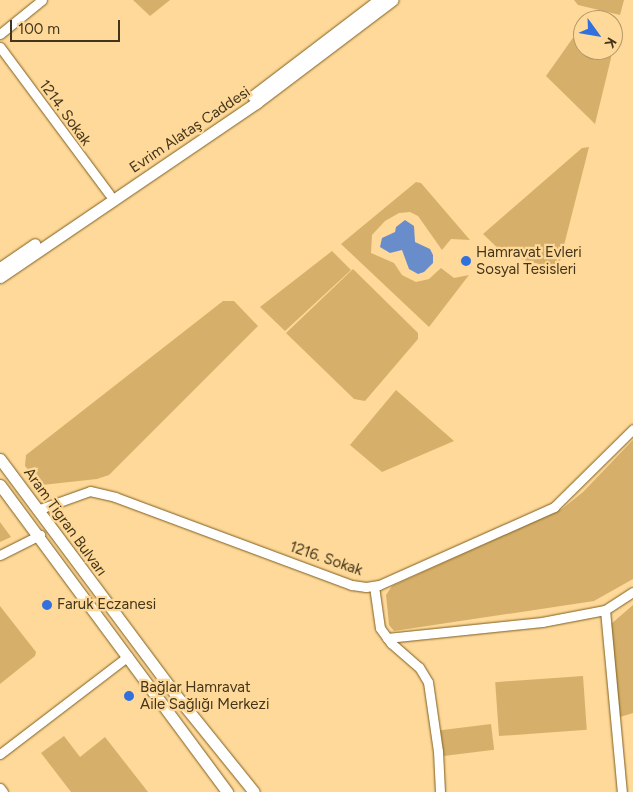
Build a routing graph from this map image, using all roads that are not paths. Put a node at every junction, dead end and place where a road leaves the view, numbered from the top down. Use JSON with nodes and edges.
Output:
{"nodes":[{"id":1,"x":42,"y":0,"type":"edge"},
{"id":2,"x":379,"y":0,"type":"edge"},
{"id":3,"x":392,"y":0,"type":"edge"},
{"id":4,"x":0,"y":34,"type":"edge"},
{"id":5,"x":0,"y":47,"type":"edge"},
{"id":6,"x":109,"y":194,"type":"junction"},
{"id":7,"x":0,"y":268,"type":"edge"},
{"id":8,"x":0,"y":278,"type":"edge"},
{"id":9,"x":633,"y":430,"type":"edge"},
{"id":10,"x":0,"y":459,"type":"edge"},
{"id":11,"x":0,"y":485,"type":"edge"},
{"id":12,"x":37,"y":510,"type":"junction"},
{"id":13,"x":40,"y":535,"type":"junction"},
{"id":14,"x":0,"y":555,"type":"edge"},
{"id":15,"x":374,"y":586,"type":"junction"},
{"id":16,"x":633,"y":592,"type":"edge"},
{"id":17,"x":605,"y":610,"type":"junction"},
{"id":18,"x":387,"y":638,"type":"junction"},
{"id":19,"x":128,"y":656,"type":"junction"},
{"id":20,"x":0,"y":754,"type":"edge"},
{"id":21,"x":0,"y":788,"type":"edge"},
{"id":22,"x":3,"y":792,"type":"edge"},
{"id":23,"x":227,"y":792,"type":"edge"},
{"id":24,"x":254,"y":792,"type":"edge"},
{"id":25,"x":440,"y":792,"type":"edge"},
{"id":26,"x":622,"y":792,"type":"edge"}],
"edges":[{"from":1,"to":4,"type":"street"},
{"from":2,"to":6,"type":"main road","name":"Evrim Alataş Caddesi"},
{"from":3,"to":8,"type":"main road","name":"Evrim Alataş Caddesi"},
{"from":5,"to":6,"type":"street","name":"1214. Sokak"},
{"from":6,"to":7,"type":"main road","name":"Evrim Alataş Caddesi"},
{"from":9,"to":15,"type":"street","name":"1216. Sokak"},
{"from":10,"to":12,"type":"main road","name":"Aram Tigran Bulvarı"},
{"from":11,"to":13,"type":"main road"},
{"from":12,"to":15,"type":"street","name":"1216. Sokak"},
{"from":12,"to":24,"type":"main road","name":"Aram Tigran Bulvarı"},
{"from":13,"to":14,"type":"street"},
{"from":13,"to":19,"type":"main road"},
{"from":15,"to":18,"type":"street"},
{"from":16,"to":17,"type":"street"},
{"from":17,"to":18,"type":"street"},
{"from":17,"to":26,"type":"street"},
{"from":18,"to":25,"type":"street"},
{"from":19,"to":20,"type":"street"},
{"from":19,"to":23,"type":"main road"},
{"from":21,"to":22,"type":"street"}]}
